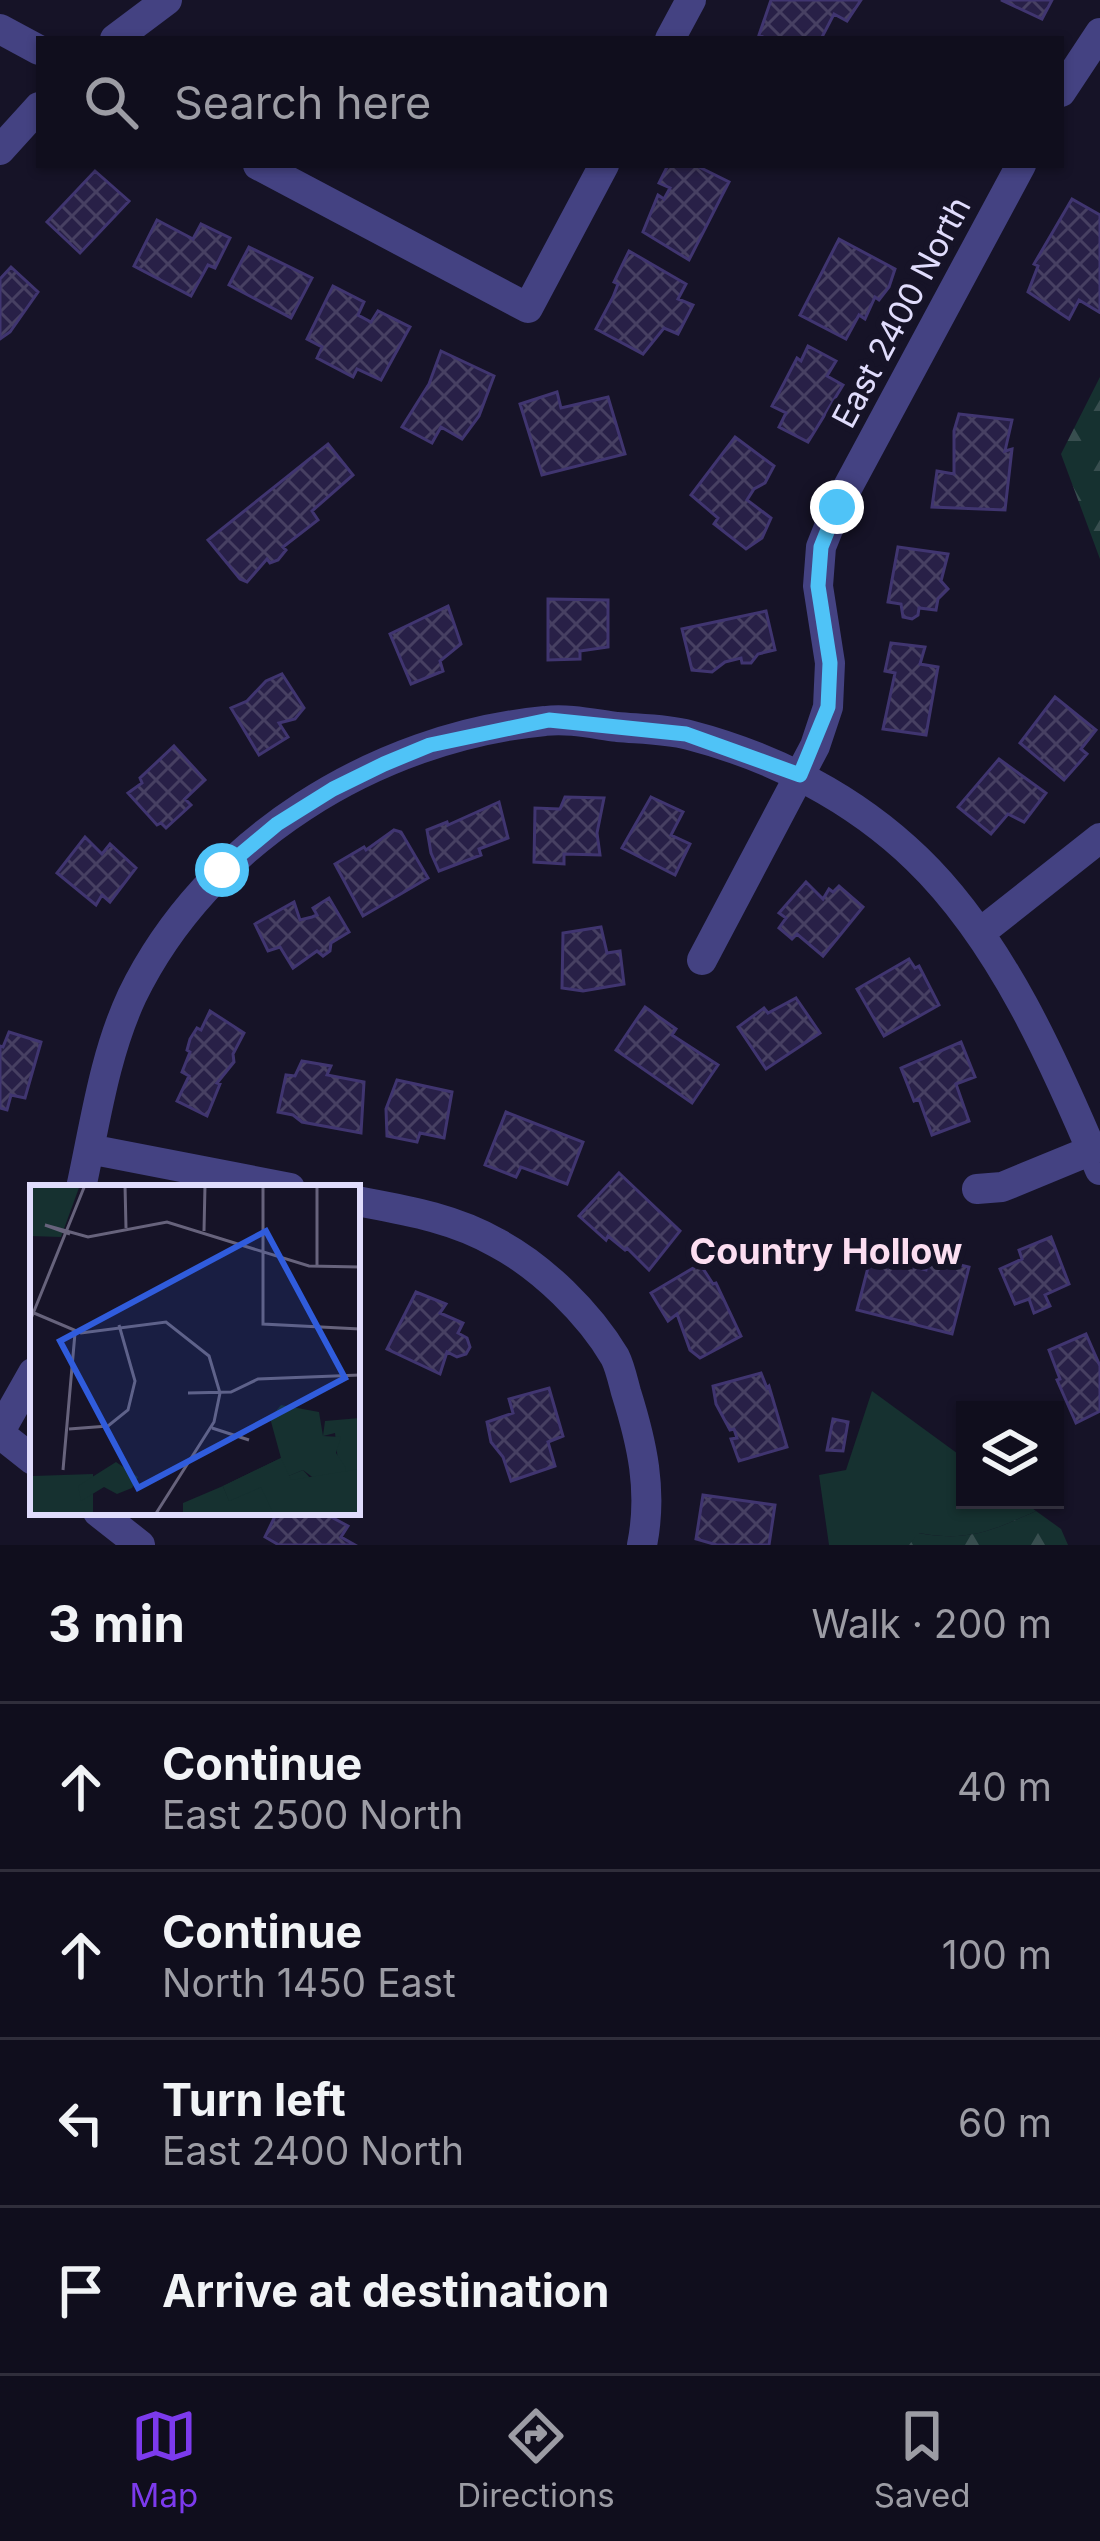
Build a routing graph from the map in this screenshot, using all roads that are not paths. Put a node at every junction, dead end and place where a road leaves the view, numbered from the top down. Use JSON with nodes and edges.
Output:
{"nodes":[{"id":1,"x":167,"y":0,"type":"edge"},
{"id":2,"x":691,"y":0,"type":"edge"},
{"id":3,"x":0,"y":29,"type":"edge"},
{"id":4,"x":1100,"y":33,"type":"edge"},
{"id":5,"x":120,"y":36,"type":"edge"},
{"id":6,"x":672,"y":36,"type":"edge"},
{"id":7,"x":36,"y":48,"type":"edge"},
{"id":8,"x":1064,"y":87,"type":"edge"},
{"id":9,"x":36,"y":110,"type":"edge"},
{"id":10,"x":0,"y":150,"type":"edge"},
{"id":11,"x":264,"y":168,"type":"edge"},
{"id":12,"x":602,"y":168,"type":"edge"},
{"id":13,"x":1019,"y":168,"type":"edge"},
{"id":14,"x":800,"y":775,"type":"junction"},
{"id":15,"x":1100,"y":838,"type":"edge"},
{"id":16,"x":982,"y":932,"type":"junction"},
{"id":17,"x":702,"y":960,"type":"dead end"},
{"id":18,"x":89,"y":1149,"type":"junction"},
{"id":19,"x":1096,"y":1160,"type":"edge"},
{"id":20,"x":81,"y":1185,"type":"edge"},
{"id":21,"x":275,"y":1185,"type":"edge"},
{"id":22,"x":977,"y":1189,"type":"dead end"},
{"id":23,"x":360,"y":1202,"type":"edge"},
{"id":24,"x":30,"y":1378,"type":"edge"},
{"id":25,"x":0,"y":1433,"type":"edge"},
{"id":26,"x":30,"y":1458,"type":"edge"},
{"id":27,"x":102,"y":1515,"type":"edge"},
{"id":28,"x":140,"y":1545,"type":"edge"},
{"id":29,"x":642,"y":1545,"type":"edge"}],
"edges":[{"from":1,"to":5,"type":"street"},
{"from":2,"to":6,"type":"street"},
{"from":3,"to":7,"type":"street"},
{"from":4,"to":8,"type":"street"},
{"from":9,"to":10,"type":"street"},
{"from":11,"to":12,"type":"street"},
{"from":13,"to":14,"type":"street","name":"East 2400 North"},
{"from":14,"to":16,"type":"street"},
{"from":14,"to":17,"type":"street","name":"East 2400 North"},
{"from":14,"to":18,"type":"street"},
{"from":15,"to":16,"type":"street"},
{"from":16,"to":19,"type":"street"},
{"from":18,"to":20,"type":"street"},
{"from":18,"to":21,"type":"street"},
{"from":19,"to":22,"type":"street"},
{"from":23,"to":29,"type":"street"},
{"from":24,"to":25,"type":"street"},
{"from":25,"to":26,"type":"street"},
{"from":27,"to":28,"type":"street"}]}
